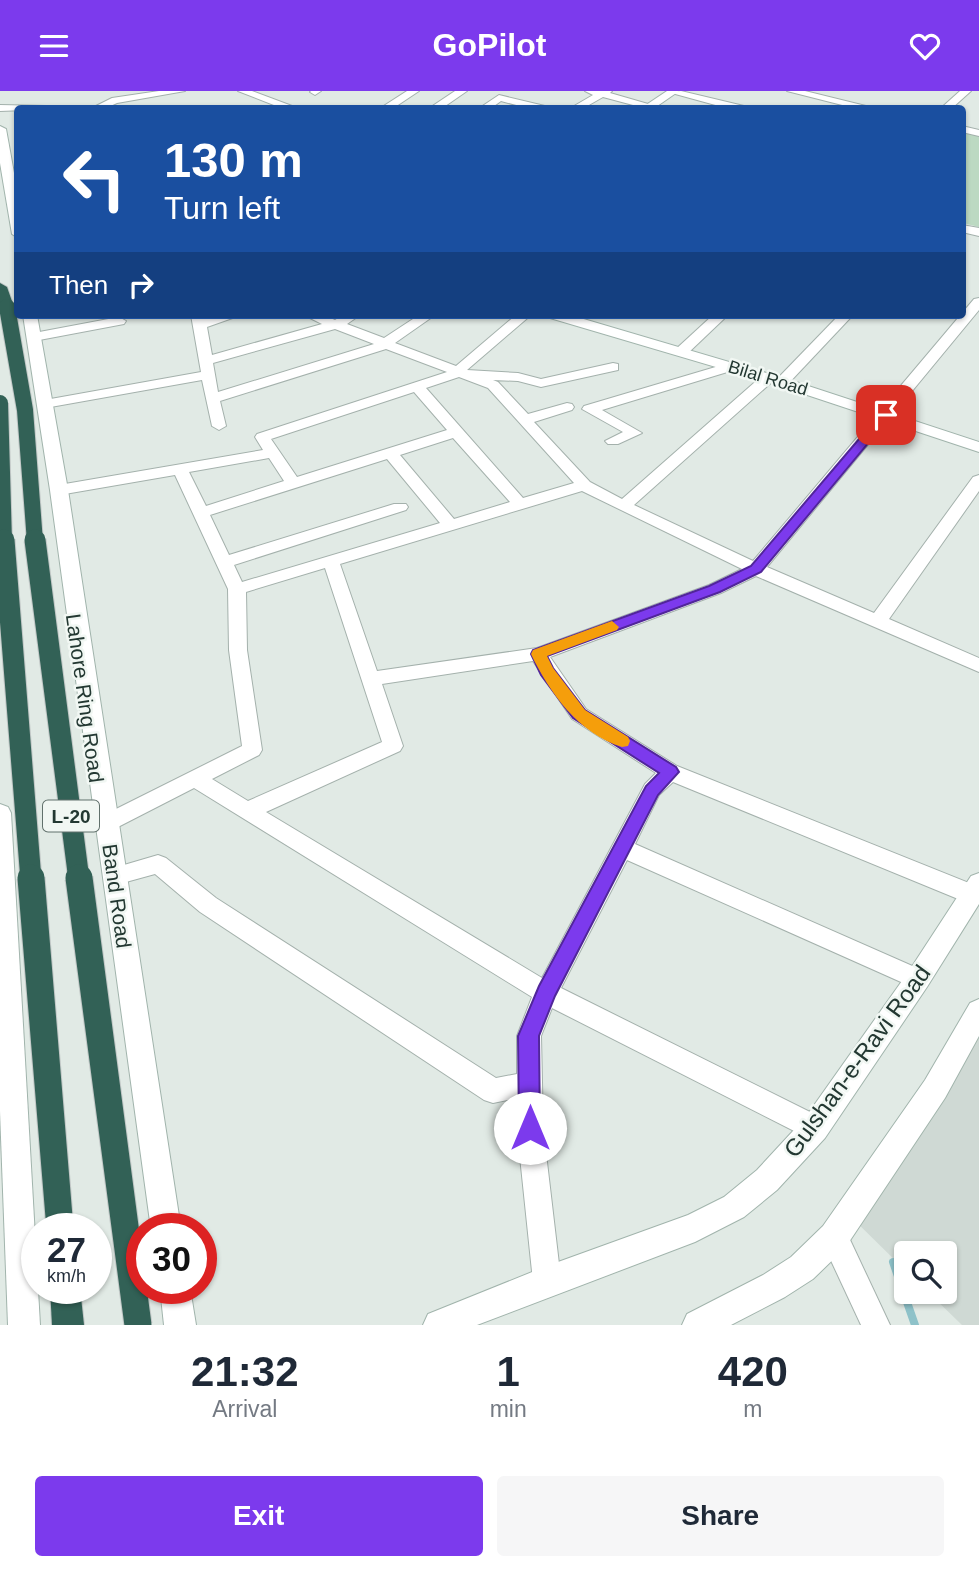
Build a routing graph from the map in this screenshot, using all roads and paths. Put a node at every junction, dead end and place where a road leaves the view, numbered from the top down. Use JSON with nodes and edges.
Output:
{"nodes":[{"id":1,"x":180,"y":91,"type":"edge"},
{"id":2,"x":249,"y":91,"type":"edge"},
{"id":3,"x":414,"y":91,"type":"edge"},
{"id":4,"x":462,"y":91,"type":"edge"},
{"id":5,"x":590,"y":91,"type":"edge"},
{"id":6,"x":674,"y":91,"type":"edge"},
{"id":7,"x":792,"y":91,"type":"edge"},
{"id":8,"x":966,"y":91,"type":"edge"},
{"id":9,"x":604,"y":92,"type":"edge"},
{"id":10,"x":480,"y":93,"type":"dead end"},
{"id":11,"x":499,"y":98,"type":"junction"},
{"id":12,"x":855,"y":103,"type":"edge"},
{"id":13,"x":104,"y":105,"type":"edge"},
{"id":14,"x":285,"y":105,"type":"edge"},
{"id":15,"x":391,"y":105,"type":"edge"},
{"id":16,"x":439,"y":105,"type":"edge"},
{"id":17,"x":489,"y":105,"type":"edge"},
{"id":18,"x":529,"y":105,"type":"edge"},
{"id":19,"x":581,"y":105,"type":"edge"},
{"id":20,"x":642,"y":105,"type":"edge"},
{"id":21,"x":651,"y":105,"type":"edge"},
{"id":22,"x":729,"y":105,"type":"edge"},
{"id":23,"x":950,"y":105,"type":"edge"},
{"id":24,"x":0,"y":129,"type":"edge"},
{"id":25,"x":14,"y":203,"type":"edge"},
{"id":26,"x":3,"y":297,"type":"edge"},
{"id":27,"x":979,"y":302,"type":"edge"},
{"id":28,"x":966,"y":318,"type":"edge"},
{"id":29,"x":31,"y":319,"type":"edge"},
{"id":30,"x":323,"y":319,"type":"edge"},
{"id":31,"x":346,"y":319,"type":"edge"},
{"id":32,"x":422,"y":319,"type":"edge"},
{"id":33,"x":520,"y":319,"type":"edge"},
{"id":34,"x":583,"y":319,"type":"edge"},
{"id":35,"x":717,"y":319,"type":"edge"},
{"id":36,"x":842,"y":319,"type":"edge"},
{"id":37,"x":965,"y":319,"type":"edge"},
{"id":38,"x":199,"y":320,"type":"edge"},
{"id":39,"x":119,"y":321,"type":"dead end"},
{"id":40,"x":337,"y":324,"type":"junction"},
{"id":41,"x":34,"y":337,"type":"junction"},
{"id":42,"x":386,"y":342,"type":"junction"},
{"id":43,"x":681,"y":352,"type":"junction"},
{"id":44,"x":613,"y":366,"type":"dead end"},
{"id":45,"x":729,"y":367,"type":"junction"},
{"id":46,"x":207,"y":368,"type":"junction"},
{"id":47,"x":465,"y":373,"type":"junction"},
{"id":48,"x":775,"y":380,"type":"junction"},
{"id":49,"x":416,"y":387,"type":"junction"},
{"id":50,"x":212,"y":399,"type":"junction"},
{"id":51,"x":0,"y":403,"type":"edge"},
{"id":52,"x":45,"y":404,"type":"junction"},
{"id":53,"x":567,"y":407,"type":"dead end"},
{"id":54,"x":886,"y":415,"type":"junction"},
{"id":55,"x":524,"y":420,"type":"junction"},
{"id":56,"x":219,"y":426,"type":"dead end"},
{"id":57,"x":456,"y":432,"type":"junction"},
{"id":58,"x":613,"y":442,"type":"dead end"},
{"id":59,"x":979,"y":447,"type":"edge"},
{"id":60,"x":274,"y":453,"type":"junction"},
{"id":61,"x":390,"y":453,"type":"junction"},
{"id":62,"x":180,"y":469,"type":"junction"},
{"id":63,"x":979,"y":479,"type":"edge"},
{"id":64,"x":294,"y":484,"type":"junction"},
{"id":65,"x":584,"y":485,"type":"junction"},
{"id":66,"x":59,"y":490,"type":"junction"},
{"id":67,"x":520,"y":504,"type":"junction"},
{"id":68,"x":623,"y":506,"type":"junction"},
{"id":69,"x":400,"y":507,"type":"dead end"},
{"id":70,"x":201,"y":513,"type":"junction"},
{"id":71,"x":450,"y":525,"type":"junction"},
{"id":72,"x":331,"y":561,"type":"junction"},
{"id":73,"x":225,"y":562,"type":"junction"},
{"id":74,"x":756,"y":569,"type":"junction"},
{"id":75,"x":237,"y":589,"type":"junction"},
{"id":76,"x":878,"y":621,"type":"junction"},
{"id":77,"x":539,"y":654,"type":"junction"},
{"id":78,"x":979,"y":665,"type":"edge"},
{"id":79,"x":371,"y":679,"type":"junction"},
{"id":80,"x":670,"y":772,"type":"junction"},
{"id":81,"x":195,"y":779,"type":"junction"},
{"id":82,"x":247,"y":811,"type":"junction"},
{"id":83,"x":0,"y":813,"type":"edge"},
{"id":84,"x":107,"y":823,"type":"junction"},
{"id":85,"x":622,"y":848,"type":"junction"},
{"id":86,"x":1,"y":873,"type":"edge"},
{"id":87,"x":115,"y":876,"type":"junction"},
{"id":88,"x":975,"y":888,"type":"edge"},
{"id":89,"x":918,"y":979,"type":"junction"},
{"id":90,"x":546,"y":993,"type":"junction"},
{"id":91,"x":979,"y":1011,"type":"edge"},
{"id":92,"x":529,"y":1084,"type":"junction"},
{"id":93,"x":815,"y":1128,"type":"junction"},
{"id":94,"x":59,"y":1213,"type":"edge"},
{"id":95,"x":164,"y":1213,"type":"edge"},
{"id":96,"x":834,"y":1237,"type":"junction"},
{"id":97,"x":547,"y":1281,"type":"junction"},
{"id":98,"x":66,"y":1304,"type":"edge"},
{"id":99,"x":177,"y":1304,"type":"edge"},
{"id":100,"x":24,"y":1325,"type":"edge"},
{"id":101,"x":68,"y":1325,"type":"edge"},
{"id":102,"x":138,"y":1325,"type":"edge"},
{"id":103,"x":180,"y":1325,"type":"edge"},
{"id":104,"x":439,"y":1325,"type":"edge"},
{"id":105,"x":698,"y":1325,"type":"edge"},
{"id":106,"x":876,"y":1325,"type":"edge"}],
"edges":[{"from":1,"to":13,"type":"street"},
{"from":2,"to":14,"type":"street"},
{"from":3,"to":15,"type":"street"},
{"from":4,"to":16,"type":"street"},
{"from":5,"to":9,"type":"street"},
{"from":6,"to":21,"type":"main road"},
{"from":6,"to":22,"type":"street"},
{"from":7,"to":12,"type":"street"},
{"from":8,"to":23,"type":"street"},
{"from":9,"to":19,"type":"street"},
{"from":9,"to":20,"type":"street"},
{"from":10,"to":11,"type":"street"},
{"from":11,"to":17,"type":"street"},
{"from":11,"to":18,"type":"street"},
{"from":24,"to":25,"type":"main road"},
{"from":26,"to":102,"type":"highway","name":"Lahore Ring Road","number":"L-20","bridge":true},
{"from":27,"to":28,"type":"street"},
{"from":29,"to":41,"type":"main road","name":"Band Road"},
{"from":30,"to":40,"type":"street"},
{"from":31,"to":40,"type":"street"},
{"from":32,"to":42,"type":"street"},
{"from":33,"to":47,"type":"street"},
{"from":34,"to":43,"type":"main road","name":"Bilal Road"},
{"from":35,"to":43,"type":"street"},
{"from":36,"to":48,"type":"street"},
{"from":37,"to":54,"type":"street"},
{"from":38,"to":46,"type":"street"},
{"from":39,"to":41,"type":"street"},
{"from":40,"to":42,"type":"street"},
{"from":40,"to":46,"type":"street"},
{"from":41,"to":52,"type":"main road","name":"Band Road"},
{"from":42,"to":47,"type":"street"},
{"from":42,"to":50,"type":"street"},
{"from":43,"to":45,"type":"main road","name":"Bilal Road"},
{"from":44,"to":47,"type":"street"},
{"from":45,"to":48,"type":"main road","name":"Bilal Road"},
{"from":45,"to":58,"type":"street"},
{"from":46,"to":50,"type":"street"},
{"from":46,"to":52,"type":"street"},
{"from":47,"to":49,"type":"street"},
{"from":47,"to":55,"type":"street"},
{"from":48,"to":54,"type":"main road","name":"Bilal Road"},
{"from":48,"to":68,"type":"street"},
{"from":49,"to":57,"type":"street"},
{"from":49,"to":60,"type":"street"},
{"from":50,"to":56,"type":"street"},
{"from":51,"to":94,"type":"highway","number":"L-20","bridge":true},
{"from":52,"to":66,"type":"main road","name":"Band Road"},
{"from":53,"to":55,"type":"street"},
{"from":54,"to":59,"type":"main road","name":"Bilal Road"},
{"from":54,"to":74,"type":"street"},
{"from":55,"to":65,"type":"street"},
{"from":57,"to":61,"type":"street"},
{"from":57,"to":67,"type":"street"},
{"from":60,"to":62,"type":"street"},
{"from":60,"to":64,"type":"street"},
{"from":61,"to":64,"type":"street"},
{"from":61,"to":71,"type":"street"},
{"from":62,"to":66,"type":"street"},
{"from":62,"to":70,"type":"street"},
{"from":63,"to":76,"type":"street"},
{"from":64,"to":70,"type":"street"},
{"from":65,"to":67,"type":"street"},
{"from":65,"to":68,"type":"street"},
{"from":66,"to":84,"type":"main road","name":"Band Road"},
{"from":67,"to":71,"type":"street"},
{"from":68,"to":74,"type":"street"},
{"from":69,"to":73,"type":"street"},
{"from":70,"to":73,"type":"street"},
{"from":71,"to":72,"type":"street"},
{"from":72,"to":75,"type":"street"},
{"from":72,"to":79,"type":"street"},
{"from":73,"to":75,"type":"street"},
{"from":74,"to":76,"type":"street"},
{"from":74,"to":77,"type":"street"},
{"from":75,"to":81,"type":"street"},
{"from":76,"to":78,"type":"street"},
{"from":77,"to":79,"type":"street"},
{"from":77,"to":80,"type":"street"},
{"from":79,"to":82,"type":"street"},
{"from":80,"to":85,"type":"street"},
{"from":80,"to":88,"type":"street"},
{"from":81,"to":82,"type":"street"},
{"from":81,"to":84,"type":"street"},
{"from":82,"to":90,"type":"street"},
{"from":83,"to":86,"type":"main road"},
{"from":84,"to":87,"type":"main road","name":"Band Road"},
{"from":85,"to":89,"type":"street"},
{"from":85,"to":90,"type":"street"},
{"from":86,"to":100,"type":"main road"},
{"from":87,"to":92,"type":"street"},
{"from":87,"to":95,"type":"main road","name":"Band Road"},
{"from":88,"to":89,"type":"main road","name":"Gulshan-e-Ravi Road"},
{"from":89,"to":93,"type":"main road","name":"Gulshan-e-Ravi Road"},
{"from":90,"to":92,"type":"street"},
{"from":90,"to":93,"type":"street"},
{"from":91,"to":96,"type":"main road"},
{"from":92,"to":97,"type":"street"},
{"from":93,"to":97,"type":"main road","name":"Gulshan-e-Ravi Road"},
{"from":96,"to":105,"type":"main road"},
{"from":96,"to":106,"type":"street"},
{"from":97,"to":104,"type":"main road","name":"Gulshan-e-Ravi Road"},
{"from":98,"to":101,"type":"highway"},
{"from":99,"to":103,"type":"main road"}]}
